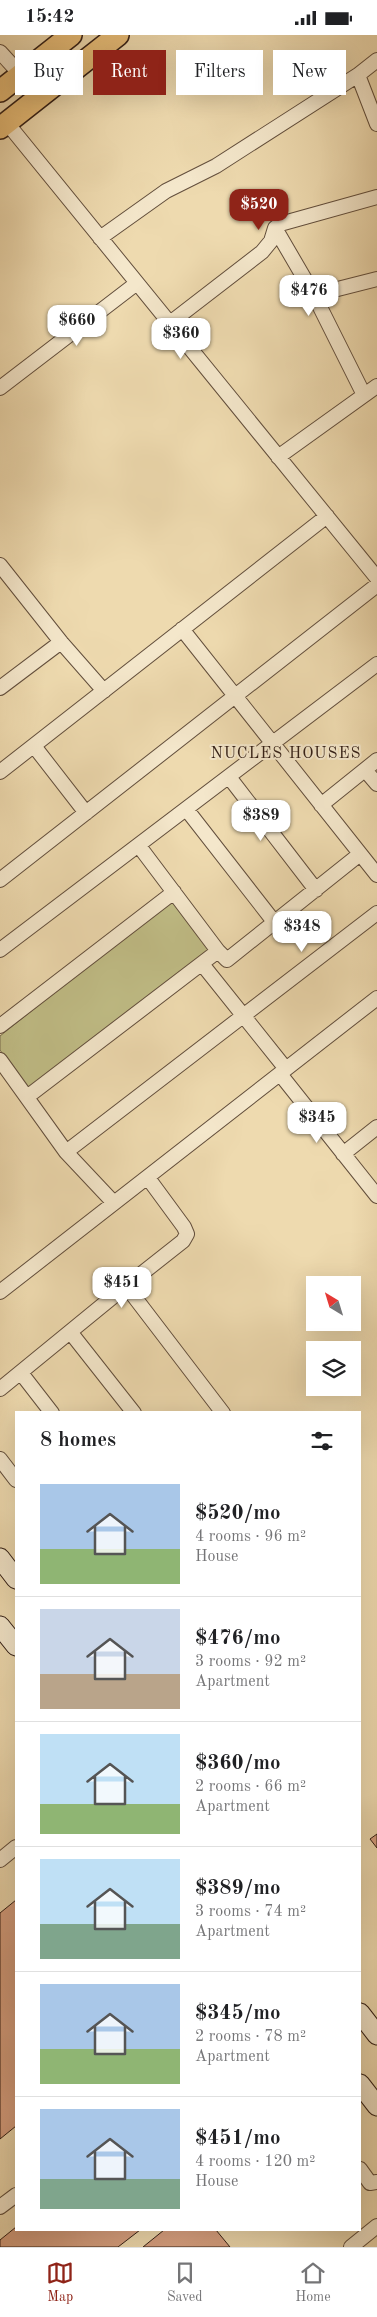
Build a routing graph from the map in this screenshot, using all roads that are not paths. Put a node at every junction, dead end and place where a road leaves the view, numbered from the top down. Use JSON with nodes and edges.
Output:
{"nodes":[{"id":1,"x":71,"y":35,"type":"edge"},
{"id":2,"x":118,"y":35,"type":"edge"},
{"id":3,"x":52,"y":50,"type":"edge"},
{"id":4,"x":0,"y":52,"type":"edge"},
{"id":5,"x":377,"y":60,"type":"edge"},
{"id":6,"x":15,"y":68,"type":"edge"},
{"id":7,"x":358,"y":75,"type":"junction"},
{"id":8,"x":15,"y":80,"type":"edge"},
{"id":9,"x":0,"y":91,"type":"edge"},
{"id":10,"x":377,"y":124,"type":"edge"},
{"id":11,"x":3,"y":126,"type":"edge"},
{"id":12,"x":377,"y":197,"type":"edge"},
{"id":13,"x":275,"y":228,"type":"junction"},
{"id":14,"x":100,"y":238,"type":"junction"},
{"id":15,"x":377,"y":279,"type":"edge"},
{"id":16,"x":137,"y":283,"type":"junction"},
{"id":17,"x":314,"y":295,"type":"junction"},
{"id":18,"x":170,"y":323,"type":"junction"},
{"id":19,"x":377,"y":386,"type":"edge"},
{"id":20,"x":0,"y":388,"type":"edge"},
{"id":21,"x":364,"y":395,"type":"junction"},
{"id":22,"x":278,"y":457,"type":"junction"},
{"id":23,"x":326,"y":516,"type":"junction"},
{"id":24,"x":0,"y":565,"type":"edge"},
{"id":25,"x":377,"y":578,"type":"edge"},
{"id":26,"x":377,"y":585,"type":"edge"},
{"id":27,"x":182,"y":629,"type":"junction"},
{"id":28,"x":61,"y":642,"type":"junction"},
{"id":29,"x":377,"y":664,"type":"edge"},
{"id":30,"x":0,"y":688,"type":"edge"},
{"id":31,"x":104,"y":691,"type":"junction"},
{"id":32,"x":234,"y":696,"type":"junction"},
{"id":33,"x":272,"y":742,"type":"junction"},
{"id":34,"x":34,"y":746,"type":"junction"},
{"id":35,"x":377,"y":761,"type":"edge"},
{"id":36,"x":365,"y":770,"type":"junction"},
{"id":37,"x":0,"y":772,"type":"edge"},
{"id":38,"x":229,"y":777,"type":"junction"},
{"id":39,"x":377,"y":784,"type":"edge"},
{"id":40,"x":321,"y":805,"type":"junction"},
{"id":41,"x":187,"y":809,"type":"junction"},
{"id":42,"x":86,"y":813,"type":"junction"},
{"id":43,"x":139,"y":846,"type":"junction"},
{"id":44,"x":360,"y":854,"type":"junction"},
{"id":45,"x":377,"y":875,"type":"edge"},
{"id":46,"x":0,"y":880,"type":"edge"},
{"id":47,"x":316,"y":890,"type":"junction"},
{"id":48,"x":174,"y":892,"type":"junction"},
{"id":49,"x":377,"y":913,"type":"edge"},
{"id":50,"x":275,"y":923,"type":"junction"},
{"id":51,"x":0,"y":950,"type":"edge"},
{"id":52,"x":218,"y":951,"type":"junction"},
{"id":53,"x":202,"y":964,"type":"junction"},
{"id":54,"x":377,"y":998,"type":"edge"},
{"id":55,"x":244,"y":1016,"type":"junction"},
{"id":56,"x":0,"y":1025,"type":"edge"},
{"id":57,"x":0,"y":1060,"type":"edge"},
{"id":58,"x":283,"y":1071,"type":"junction"},
{"id":59,"x":26,"y":1097,"type":"junction"},
{"id":60,"x":377,"y":1127,"type":"edge"},
{"id":61,"x":66,"y":1151,"type":"junction"},
{"id":62,"x":343,"y":1154,"type":"junction"},
{"id":63,"x":148,"y":1178,"type":"junction"},
{"id":64,"x":377,"y":1196,"type":"edge"},
{"id":65,"x":114,"y":1203,"type":"junction"},
{"id":66,"x":126,"y":1286,"type":"junction"},
{"id":67,"x":0,"y":1292,"type":"edge"},
{"id":68,"x":71,"y":1333,"type":"junction"},
{"id":69,"x":20,"y":1373,"type":"junction"},
{"id":70,"x":0,"y":1389,"type":"edge"},
{"id":71,"x":50,"y":1411,"type":"edge"},
{"id":72,"x":132,"y":1411,"type":"edge"},
{"id":73,"x":221,"y":1411,"type":"edge"},
{"id":74,"x":0,"y":1459,"type":"edge"},
{"id":75,"x":15,"y":1479,"type":"edge"},
{"id":76,"x":0,"y":1558,"type":"edge"},
{"id":77,"x":15,"y":1578,"type":"edge"},
{"id":78,"x":0,"y":1626,"type":"edge"},
{"id":79,"x":15,"y":1645,"type":"edge"},
{"id":80,"x":15,"y":1848,"type":"edge"},
{"id":81,"x":0,"y":1860,"type":"edge"},
{"id":82,"x":361,"y":2014,"type":"edge"},
{"id":83,"x":377,"y":2035,"type":"edge"},
{"id":84,"x":361,"y":2085,"type":"edge"},
{"id":85,"x":377,"y":2106,"type":"edge"},
{"id":86,"x":361,"y":2170,"type":"edge"},
{"id":87,"x":377,"y":2181,"type":"edge"},
{"id":88,"x":15,"y":2196,"type":"edge"},
{"id":89,"x":0,"y":2207,"type":"edge"},
{"id":90,"x":377,"y":2226,"type":"edge"},
{"id":91,"x":351,"y":2247,"type":"edge"}],
"edges":[{"from":1,"to":3,"type":"main road"},
{"from":2,"to":11,"type":"main road"},
{"from":4,"to":6,"type":"street"},
{"from":5,"to":7,"type":"street"},
{"from":7,"to":10,"type":"street"},
{"from":7,"to":14,"type":"street"},
{"from":8,"to":9,"type":"main road"},
{"from":11,"to":14,"type":"street"},
{"from":12,"to":13,"type":"street"},
{"from":13,"to":17,"type":"street"},
{"from":13,"to":18,"type":"street"},
{"from":14,"to":16,"type":"street"},
{"from":15,"to":17,"type":"street"},
{"from":16,"to":18,"type":"street"},
{"from":16,"to":20,"type":"street"},
{"from":17,"to":21,"type":"street"},
{"from":18,"to":22,"type":"street"},
{"from":19,"to":21,"type":"street"},
{"from":21,"to":22,"type":"street"},
{"from":22,"to":23,"type":"street"},
{"from":23,"to":25,"type":"street"},
{"from":23,"to":27,"type":"street"},
{"from":24,"to":28,"type":"street"},
{"from":26,"to":32,"type":"street"},
{"from":27,"to":31,"type":"street"},
{"from":27,"to":32,"type":"street"},
{"from":28,"to":30,"type":"street"},
{"from":28,"to":31,"type":"street"},
{"from":29,"to":33,"type":"street"},
{"from":31,"to":34,"type":"street"},
{"from":32,"to":33,"type":"street"},
{"from":32,"to":42,"type":"street"},
{"from":33,"to":38,"type":"street"},
{"from":33,"to":40,"type":"street"},
{"from":34,"to":37,"type":"street"},
{"from":34,"to":42,"type":"street"},
{"from":35,"to":36,"type":"street"},
{"from":36,"to":39,"type":"street"},
{"from":36,"to":40,"type":"street"},
{"from":38,"to":41,"type":"street"},
{"from":38,"to":47,"type":"street"},
{"from":40,"to":44,"type":"street"},
{"from":41,"to":43,"type":"street"},
{"from":41,"to":50,"type":"street"},
{"from":42,"to":46,"type":"street"},
{"from":43,"to":48,"type":"street"},
{"from":43,"to":51,"type":"street"},
{"from":44,"to":45,"type":"street"},
{"from":44,"to":47,"type":"street"},
{"from":47,"to":50,"type":"street"},
{"from":48,"to":52,"type":"street"},
{"from":48,"to":56,"type":"street"},
{"from":49,"to":55,"type":"street"},
{"from":50,"to":52,"type":"street"},
{"from":52,"to":53,"type":"street"},
{"from":53,"to":55,"type":"street"},
{"from":53,"to":59,"type":"street"},
{"from":54,"to":58,"type":"street"},
{"from":55,"to":58,"type":"street"},
{"from":55,"to":61,"type":"street"},
{"from":57,"to":59,"type":"street"},
{"from":58,"to":62,"type":"street"},
{"from":58,"to":63,"type":"street"},
{"from":59,"to":61,"type":"street"},
{"from":60,"to":62,"type":"street"},
{"from":61,"to":65,"type":"street"},
{"from":62,"to":64,"type":"street"},
{"from":63,"to":65,"type":"street"},
{"from":63,"to":66,"type":"street"},
{"from":65,"to":67,"type":"street"},
{"from":66,"to":68,"type":"street"},
{"from":66,"to":73,"type":"street"},
{"from":68,"to":69,"type":"street"},
{"from":68,"to":72,"type":"street"},
{"from":69,"to":70,"type":"street"},
{"from":69,"to":71,"type":"street"},
{"from":74,"to":75,"type":"street"},
{"from":76,"to":77,"type":"street"},
{"from":78,"to":79,"type":"street"},
{"from":80,"to":81,"type":"street"},
{"from":82,"to":83,"type":"street"},
{"from":84,"to":85,"type":"street"},
{"from":86,"to":87,"type":"street"},
{"from":88,"to":89,"type":"street"},
{"from":90,"to":91,"type":"street"}]}
